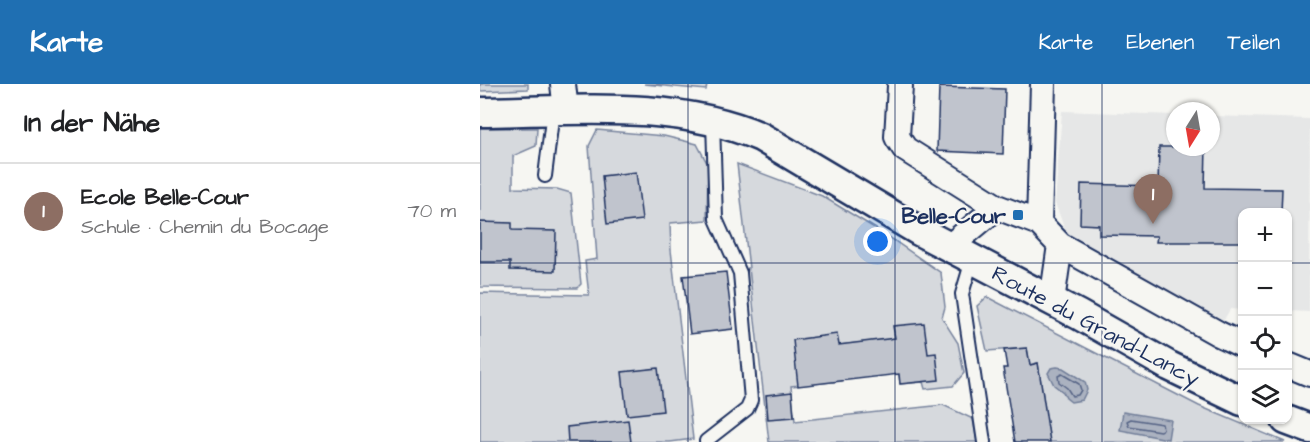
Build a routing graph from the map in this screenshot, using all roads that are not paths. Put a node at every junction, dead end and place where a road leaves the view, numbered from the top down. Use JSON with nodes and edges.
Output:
{"nodes":[{"id":1,"x":1043,"y":84,"type":"edge"},
{"id":2,"x":900,"y":86,"type":"dead end"},
{"id":3,"x":561,"y":102,"type":"edge"},
{"id":4,"x":480,"y":112,"type":"edge"},
{"id":5,"x":713,"y":121,"type":"junction"},
{"id":6,"x":545,"y":176,"type":"dead end"},
{"id":7,"x":997,"y":207,"type":"junction"},
{"id":8,"x":1039,"y":223,"type":"junction"},
{"id":9,"x":1060,"y":245,"type":"junction"},
{"id":10,"x":961,"y":254,"type":"junction"},
{"id":11,"x":1052,"y":301,"type":"junction"},
{"id":12,"x":1238,"y":343,"type":"edge"},
{"id":13,"x":1292,"y":367,"type":"edge"},
{"id":14,"x":1310,"y":374,"type":"edge"},
{"id":15,"x":1238,"y":399,"type":"edge"},
{"id":16,"x":1292,"y":422,"type":"edge"},
{"id":17,"x":1310,"y":429,"type":"edge"},
{"id":18,"x":706,"y":441,"type":"edge"},
{"id":19,"x":984,"y":442,"type":"edge"}],
"edges":[{"from":1,"to":8,"type":"street"},
{"from":2,"to":7,"type":"street"},
{"from":3,"to":4,"type":"street","name":"Route du Grand-Lancy"},
{"from":3,"to":5,"type":"street","name":"Route du Grand-Lancy"},
{"from":3,"to":6,"type":"lane"},
{"from":5,"to":10,"type":"street","name":"Route du Grand-Lancy"},
{"from":5,"to":18,"type":"lane"},
{"from":7,"to":8,"type":"street"},
{"from":7,"to":10,"type":"street"},
{"from":8,"to":9,"type":"street"},
{"from":9,"to":11,"type":"street"},
{"from":9,"to":12,"type":"street"},
{"from":10,"to":11,"type":"street","name":"Route du Grand-Lancy"},
{"from":10,"to":19,"type":"lane"},
{"from":11,"to":15,"type":"street","name":"Route du Grand-Lancy"},
{"from":13,"to":14,"type":"street"},
{"from":16,"to":17,"type":"street"}]}
